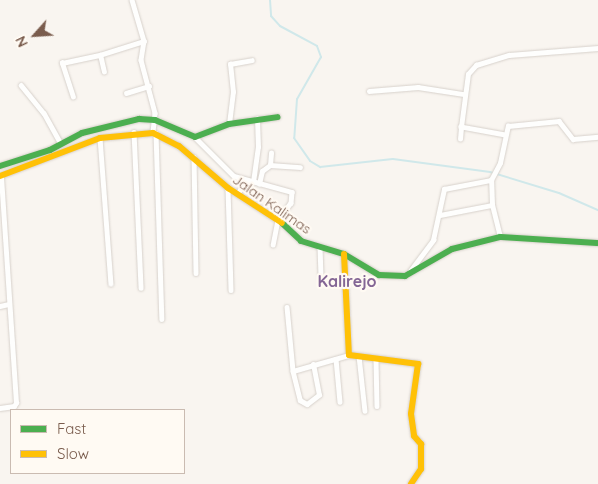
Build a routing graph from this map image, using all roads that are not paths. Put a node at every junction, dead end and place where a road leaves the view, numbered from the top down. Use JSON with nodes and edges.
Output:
{"nodes":[{"id":1,"x":132,"y":0,"type":"edge"},
{"id":2,"x":144,"y":41,"type":"junction"},
{"id":3,"x":598,"y":48,"type":"edge"},
{"id":4,"x":100,"y":55,"type":"junction"},
{"id":5,"x":252,"y":60,"type":"dead end"},
{"id":6,"x":104,"y":72,"type":"dead end"},
{"id":7,"x":21,"y":85,"type":"dead end"},
{"id":8,"x":149,"y":86,"type":"junction"},
{"id":9,"x":369,"y":91,"type":"dead end"},
{"id":10,"x":126,"y":93,"type":"dead end"},
{"id":11,"x":463,"y":94,"type":"junction"},
{"id":12,"x":73,"y":97,"type":"dead end"},
{"id":13,"x":278,"y":117,"type":"dead end"},
{"id":14,"x":257,"y":119,"type":"junction"},
{"id":15,"x":229,"y":124,"type":"junction"},
{"id":16,"x":461,"y":127,"type":"junction"},
{"id":17,"x":154,"y":128,"type":"junction"},
{"id":18,"x":134,"y":132,"type":"junction"},
{"id":19,"x":505,"y":135,"type":"junction"},
{"id":20,"x":195,"y":137,"type":"junction"},
{"id":21,"x":598,"y":137,"type":"edge"},
{"id":22,"x":100,"y":138,"type":"junction"},
{"id":23,"x":460,"y":139,"type":"dead end"},
{"id":24,"x":60,"y":142,"type":"junction"},
{"id":25,"x":271,"y":153,"type":"dead end"},
{"id":26,"x":194,"y":158,"type":"junction"},
{"id":27,"x":270,"y":165,"type":"junction"},
{"id":28,"x":0,"y":166,"type":"edge"},
{"id":29,"x":300,"y":167,"type":"dead end"},
{"id":30,"x":0,"y":176,"type":"edge"},
{"id":31,"x":491,"y":179,"type":"junction"},
{"id":32,"x":246,"y":181,"type":"junction"},
{"id":33,"x":252,"y":182,"type":"junction"},
{"id":34,"x":259,"y":184,"type":"junction"},
{"id":35,"x":228,"y":188,"type":"junction"},
{"id":36,"x":238,"y":193,"type":"junction"},
{"id":37,"x":492,"y":205,"type":"junction"},
{"id":38,"x":440,"y":215,"type":"junction"},
{"id":39,"x":280,"y":217,"type":"junction"},
{"id":40,"x":500,"y":237,"type":"junction"},
{"id":41,"x":598,"y":243,"type":"edge"},
{"id":42,"x":274,"y":245,"type":"dead end"},
{"id":43,"x":320,"y":247,"type":"junction"},
{"id":44,"x":344,"y":254,"type":"junction"},
{"id":45,"x":196,"y":273,"type":"dead end"},
{"id":46,"x":405,"y":276,"type":"junction"},
{"id":47,"x":321,"y":279,"type":"dead end"},
{"id":48,"x":111,"y":284,"type":"dead end"},
{"id":49,"x":141,"y":288,"type":"dead end"},
{"id":50,"x":231,"y":290,"type":"dead end"},
{"id":51,"x":9,"y":304,"type":"junction"},
{"id":52,"x":0,"y":306,"type":"edge"},
{"id":53,"x":287,"y":307,"type":"dead end"},
{"id":54,"x":162,"y":319,"type":"dead end"},
{"id":55,"x":349,"y":355,"type":"junction"},
{"id":56,"x":359,"y":356,"type":"junction"},
{"id":57,"x":336,"y":359,"type":"junction"},
{"id":58,"x":376,"y":359,"type":"junction"},
{"id":59,"x":313,"y":365,"type":"junction"},
{"id":60,"x":293,"y":371,"type":"junction"},
{"id":61,"x":340,"y":402,"type":"dead end"},
{"id":62,"x":377,"y":406,"type":"dead end"},
{"id":63,"x":0,"y":408,"type":"edge"},
{"id":64,"x":365,"y":411,"type":"dead end"},
{"id":65,"x":411,"y":484,"type":"edge"}],
"edges":[{"from":1,"to":2,"type":"street"},
{"from":2,"to":4,"type":"street"},
{"from":2,"to":8,"type":"street"},
{"from":3,"to":11,"type":"street"},
{"from":4,"to":6,"type":"street"},
{"from":4,"to":12,"type":"street"},
{"from":5,"to":15,"type":"street"},
{"from":7,"to":24,"type":"street"},
{"from":8,"to":10,"type":"street"},
{"from":8,"to":17,"type":"street"},
{"from":9,"to":11,"type":"street"},
{"from":11,"to":16,"type":"street"},
{"from":13,"to":14,"type":"street"},
{"from":14,"to":15,"type":"street"},
{"from":14,"to":33,"type":"street"},
{"from":15,"to":20,"type":"street"},
{"from":16,"to":19,"type":"street"},
{"from":16,"to":23,"type":"street"},
{"from":17,"to":18,"type":"street"},
{"from":17,"to":20,"type":"street"},
{"from":17,"to":24,"type":"street"},
{"from":17,"to":26,"type":"street","name":"Jalan Kalimas"},
{"from":17,"to":54,"type":"street"},
{"from":18,"to":22,"type":"street"},
{"from":18,"to":49,"type":"street"},
{"from":19,"to":21,"type":"street"},
{"from":19,"to":31,"type":"street"},
{"from":20,"to":32,"type":"street"},
{"from":22,"to":30,"type":"street"},
{"from":22,"to":48,"type":"street"},
{"from":24,"to":28,"type":"street"},
{"from":25,"to":27,"type":"street"},
{"from":26,"to":35,"type":"street","name":"Jalan Kalimas"},
{"from":26,"to":45,"type":"street"},
{"from":27,"to":29,"type":"street"},
{"from":27,"to":34,"type":"street"},
{"from":30,"to":51,"type":"street"},
{"from":31,"to":37,"type":"street"},
{"from":31,"to":38,"type":"street"},
{"from":32,"to":33,"type":"street"},
{"from":32,"to":36,"type":"street"},
{"from":33,"to":34,"type":"street"},
{"from":34,"to":39,"type":"street"},
{"from":35,"to":36,"type":"street","name":"Jalan Kalimas"},
{"from":35,"to":50,"type":"street"},
{"from":36,"to":39,"type":"street","name":"Jalan Kalimas"},
{"from":37,"to":38,"type":"street"},
{"from":37,"to":40,"type":"street"},
{"from":38,"to":46,"type":"street"},
{"from":39,"to":42,"type":"street"},
{"from":39,"to":43,"type":"street","name":"Jalan Kalimas"},
{"from":40,"to":41,"type":"street"},
{"from":40,"to":46,"type":"street"},
{"from":43,"to":44,"type":"street","name":"Jalan Kalimas"},
{"from":43,"to":47,"type":"street"},
{"from":44,"to":46,"type":"street","name":"Jalan Kalimas"},
{"from":44,"to":55,"type":"street"},
{"from":51,"to":52,"type":"street"},
{"from":51,"to":63,"type":"street"},
{"from":53,"to":60,"type":"street"},
{"from":55,"to":56,"type":"street"},
{"from":55,"to":57,"type":"street"},
{"from":56,"to":58,"type":"street"},
{"from":56,"to":64,"type":"street"},
{"from":57,"to":59,"type":"street"},
{"from":57,"to":61,"type":"street"},
{"from":58,"to":62,"type":"street"},
{"from":58,"to":65,"type":"street"},
{"from":59,"to":60,"type":"street"},
{"from":59,"to":60,"type":"street"}]}
